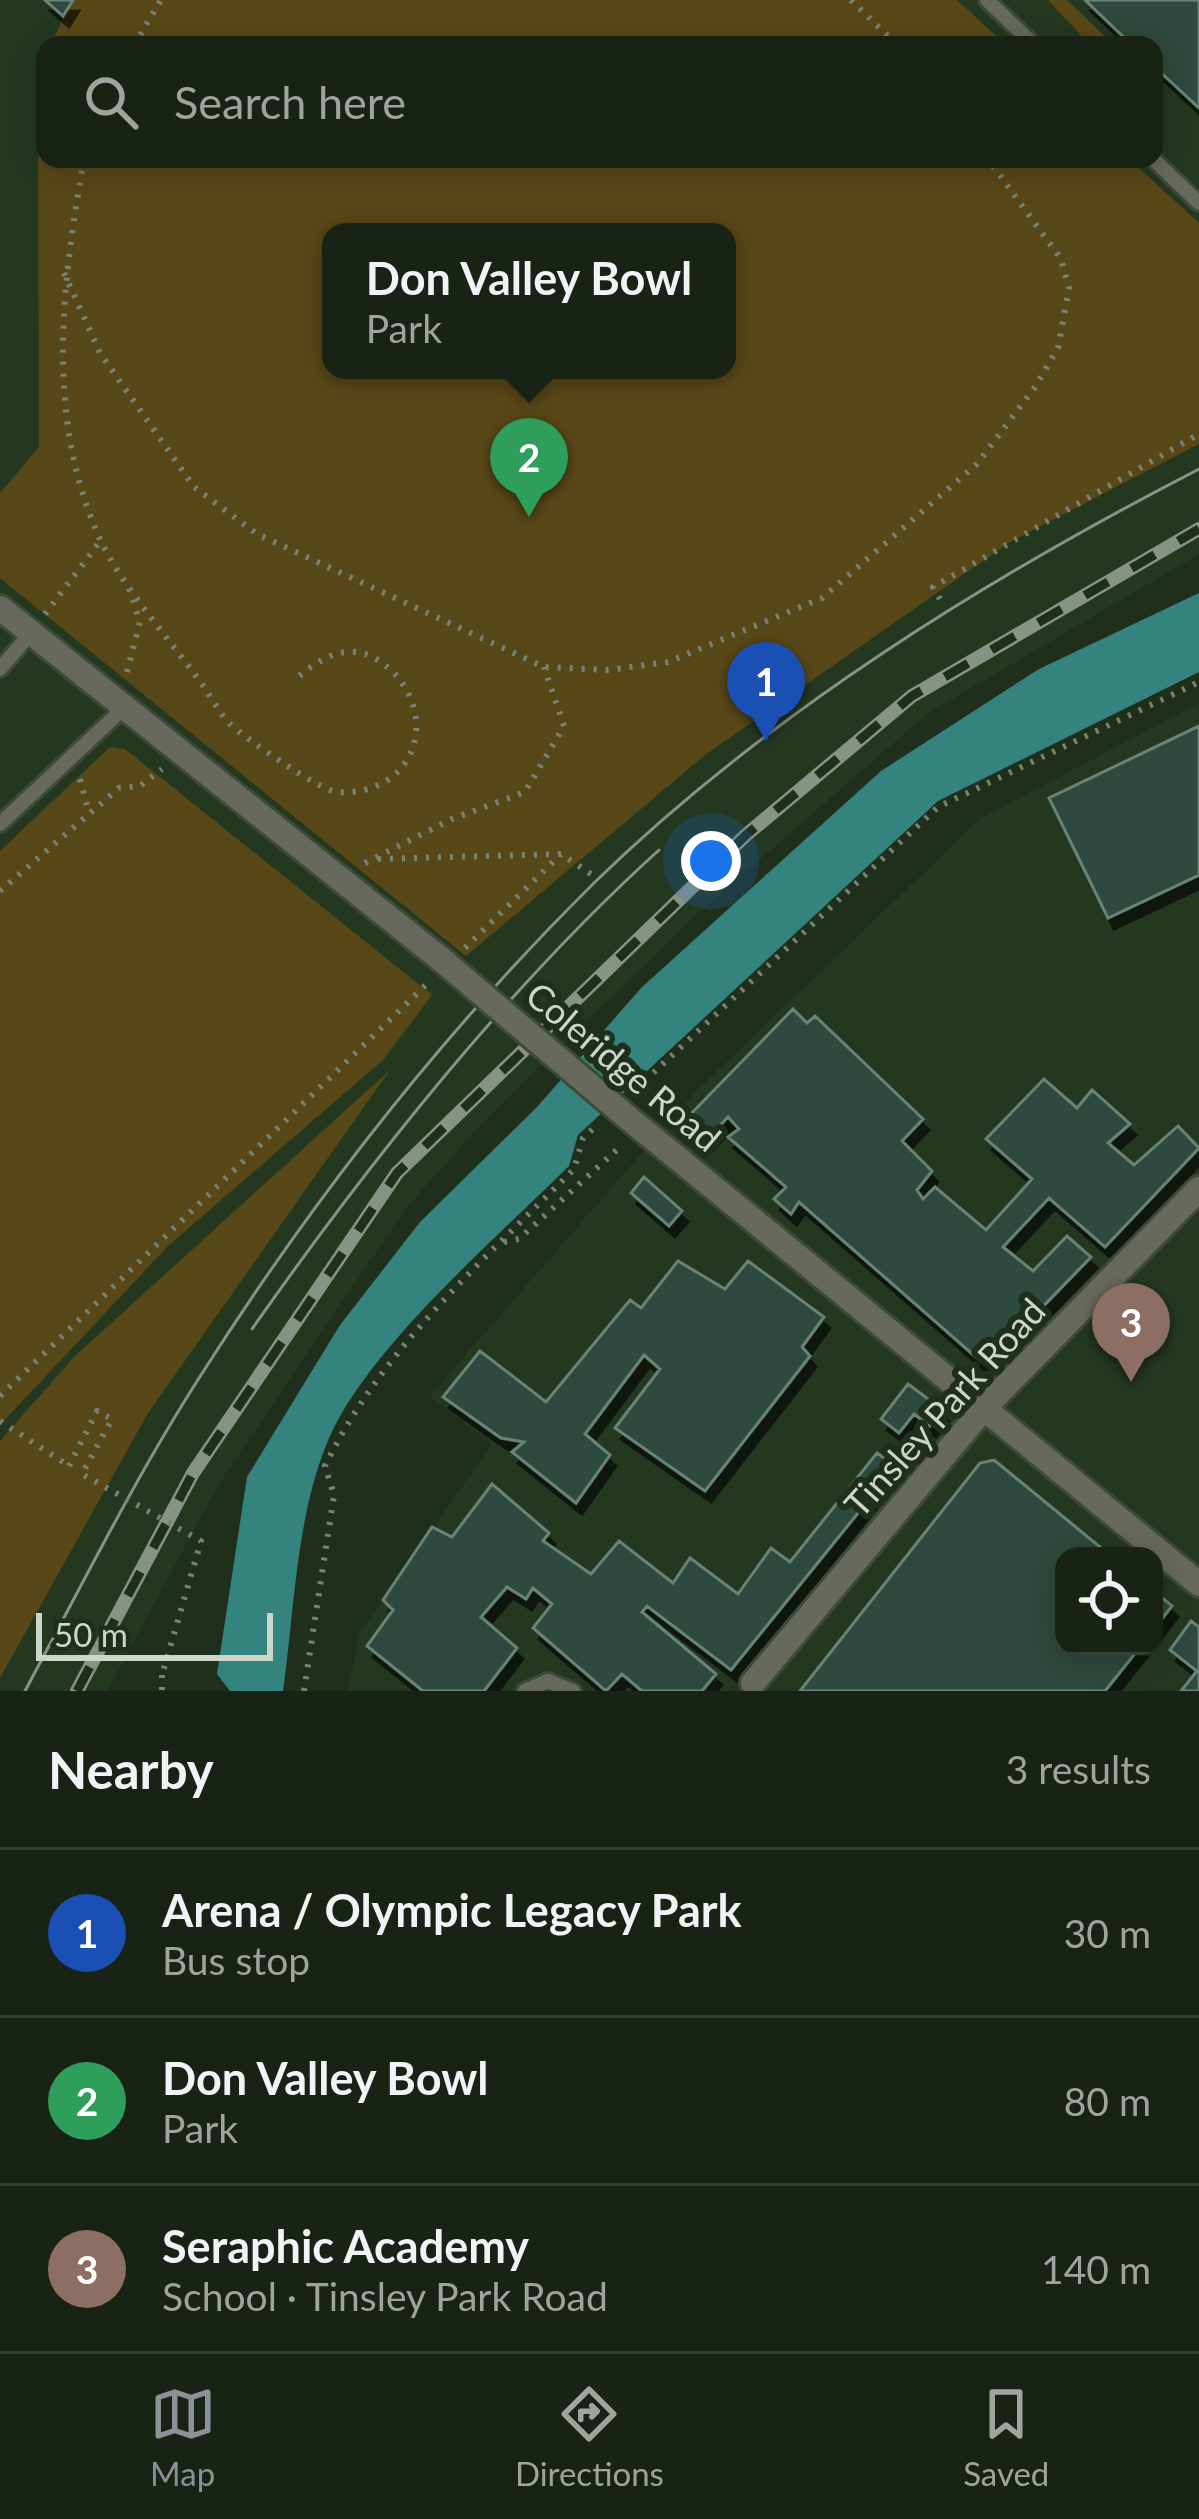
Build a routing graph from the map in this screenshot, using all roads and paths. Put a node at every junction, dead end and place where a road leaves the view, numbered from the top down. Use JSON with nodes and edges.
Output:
{"nodes":[{"id":1,"x":161,"y":0,"type":"edge"},
{"id":2,"x":851,"y":0,"type":"edge"},
{"id":3,"x":987,"y":0,"type":"edge"},
{"id":4,"x":139,"y":36,"type":"edge"},
{"id":5,"x":887,"y":36,"type":"edge"},
{"id":6,"x":1025,"y":36,"type":"edge"},
{"id":7,"x":82,"y":168,"type":"edge"},
{"id":8,"x":995,"y":168,"type":"edge"},
{"id":9,"x":1162,"y":168,"type":"edge"},
{"id":10,"x":1199,"y":203,"type":"edge"},
{"id":11,"x":64,"y":273,"type":"junction"},
{"id":12,"x":1199,"y":434,"type":"edge"},
{"id":13,"x":101,"y":540,"type":"junction"},
{"id":14,"x":124,"y":574,"type":"junction"},
{"id":15,"x":940,"y":599,"type":"dead end"},
{"id":16,"x":0,"y":608,"type":"edge"},
{"id":17,"x":31,"y":633,"type":"junction"},
{"id":18,"x":544,"y":667,"type":"junction"},
{"id":19,"x":0,"y":669,"type":"edge"},
{"id":20,"x":297,"y":678,"type":"dead end"},
{"id":21,"x":1199,"y":682,"type":"edge"},
{"id":22,"x":126,"y":706,"type":"junction"},
{"id":23,"x":177,"y":750,"type":"junction"},
{"id":24,"x":73,"y":759,"type":"junction"},
{"id":25,"x":89,"y":814,"type":"junction"},
{"id":26,"x":0,"y":824,"type":"edge"},
{"id":27,"x":561,"y":854,"type":"junction"},
{"id":28,"x":374,"y":859,"type":"junction"},
{"id":29,"x":591,"y":874,"type":"dead end"},
{"id":30,"x":338,"y":878,"type":"junction"},
{"id":31,"x":0,"y":891,"type":"edge"},
{"id":32,"x":448,"y":961,"type":"junction"},
{"id":33,"x":634,"y":1091,"type":"dead end"},
{"id":34,"x":600,"y":1122,"type":"dead end"},
{"id":35,"x":634,"y":1122,"type":"junction"},
{"id":36,"x":1199,"y":1189,"type":"edge"},
{"id":37,"x":501,"y":1243,"type":"junction"},
{"id":38,"x":0,"y":1396,"type":"edge"},
{"id":39,"x":984,"y":1408,"type":"junction"},
{"id":40,"x":0,"y":1421,"type":"edge"},
{"id":41,"x":1199,"y":1583,"type":"edge"},
{"id":42,"x":750,"y":1687,"type":"edge"},
{"id":43,"x":162,"y":1691,"type":"edge"},
{"id":44,"x":304,"y":1691,"type":"edge"},
{"id":45,"x":525,"y":1691,"type":"edge"},
{"id":46,"x":573,"y":1691,"type":"edge"}],
"edges":[{"from":1,"to":4,"type":"path"},
{"from":2,"to":5,"type":"path"},
{"from":3,"to":6,"type":"lane"},
{"from":7,"to":11,"type":"path"},
{"from":8,"to":18,"type":"path"},
{"from":9,"to":10,"type":"lane"},
{"from":11,"to":13,"type":"path"},
{"from":11,"to":18,"type":"path"},
{"from":12,"to":15,"type":"path"},
{"from":13,"to":14,"type":"path"},
{"from":13,"to":17,"type":"path"},
{"from":14,"to":20,"type":"path"},
{"from":14,"to":22,"type":"path"},
{"from":16,"to":17,"type":"street","name":"Coleridge Road"},
{"from":17,"to":19,"type":"lane"},
{"from":17,"to":22,"type":"street","name":"Coleridge Road"},
{"from":18,"to":28,"type":"path"},
{"from":21,"to":33,"type":"path"},
{"from":22,"to":23,"type":"street","name":"Coleridge Road"},
{"from":22,"to":24,"type":"lane"},
{"from":23,"to":25,"type":"path"},
{"from":23,"to":30,"type":"street","name":"Coleridge Road"},
{"from":24,"to":25,"type":"path"},
{"from":24,"to":26,"type":"lane"},
{"from":25,"to":31,"type":"path"},
{"from":27,"to":28,"type":"path"},
{"from":27,"to":29,"type":"path"},
{"from":27,"to":32,"type":"path"},
{"from":28,"to":30,"type":"path"},
{"from":30,"to":32,"type":"street","name":"Coleridge Road"},
{"from":32,"to":35,"type":"street","name":"Coleridge Road","bridge":true},
{"from":32,"to":38,"type":"path"},
{"from":34,"to":37,"type":"path"},
{"from":35,"to":37,"type":"path"},
{"from":35,"to":39,"type":"street","name":"Coleridge Road"},
{"from":36,"to":39,"type":"street","name":"Tinsley Park Road"},
{"from":37,"to":44,"type":"path"},
{"from":39,"to":41,"type":"street","name":"Coleridge Road"},
{"from":39,"to":42,"type":"street","name":"Tinsley Park Road"},
{"from":40,"to":43,"type":"path","bridge":true},
{"from":45,"to":46,"type":"lane"}]}
